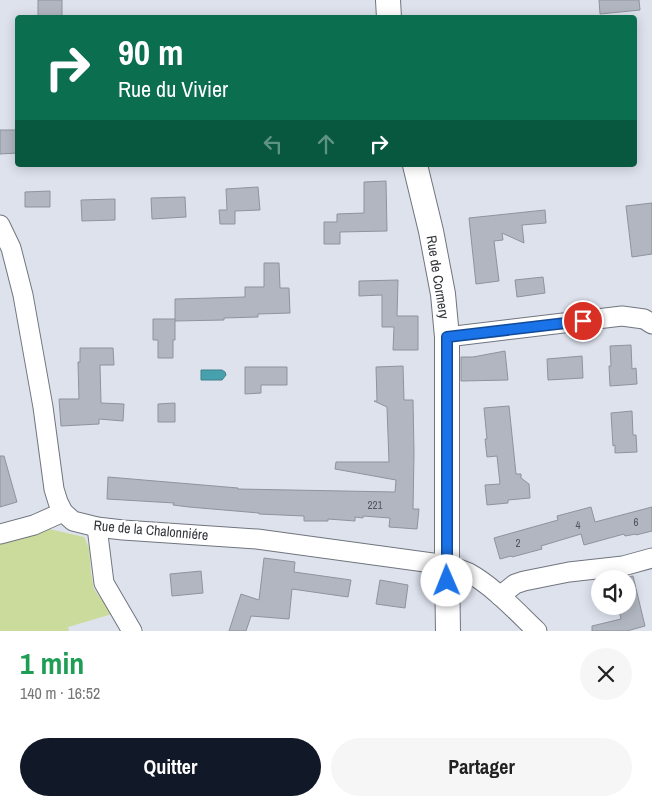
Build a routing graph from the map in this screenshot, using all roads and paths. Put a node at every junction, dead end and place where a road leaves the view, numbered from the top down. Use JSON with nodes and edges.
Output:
{"nodes":[{"id":1,"x":388,"y":0,"type":"edge"},
{"id":2,"x":389,"y":15,"type":"edge"},
{"id":3,"x":415,"y":167,"type":"edge"},
{"id":4,"x":0,"y":225,"type":"edge"},
{"id":5,"x":8,"y":267,"type":"edge"},
{"id":6,"x":652,"y":324,"type":"edge"},
{"id":7,"x":447,"y":337,"type":"junction"},
{"id":8,"x":63,"y":512,"type":"junction"},
{"id":9,"x":97,"y":527,"type":"junction"},
{"id":10,"x":0,"y":534,"type":"edge"},
{"id":11,"x":652,"y":558,"type":"edge"},
{"id":12,"x":447,"y":565,"type":"junction"},
{"id":13,"x":500,"y":596,"type":"junction"},
{"id":14,"x":132,"y":631,"type":"edge"},
{"id":15,"x":448,"y":631,"type":"edge"},
{"id":16,"x":537,"y":631,"type":"edge"}],
"edges":[{"from":1,"to":2,"type":"main road"},
{"from":3,"to":7,"type":"main road","name":"Rue de Cormery"},
{"from":4,"to":5,"type":"street"},
{"from":5,"to":8,"type":"street"},
{"from":6,"to":7,"type":"street"},
{"from":7,"to":12,"type":"main road","name":"Rue de Cormery"},
{"from":8,"to":9,"type":"street","name":"Rue de la Chalonniére"},
{"from":8,"to":10,"type":"street"},
{"from":9,"to":12,"type":"street","name":"Rue de la Chalonniére"},
{"from":9,"to":14,"type":"street"},
{"from":11,"to":13,"type":"street"},
{"from":12,"to":13,"type":"street","name":"Rue de la Chalonniére"},
{"from":12,"to":15,"type":"main road","name":"Rue de Cormery"},
{"from":13,"to":16,"type":"street","name":"Rue de la Chalonniére"}]}
